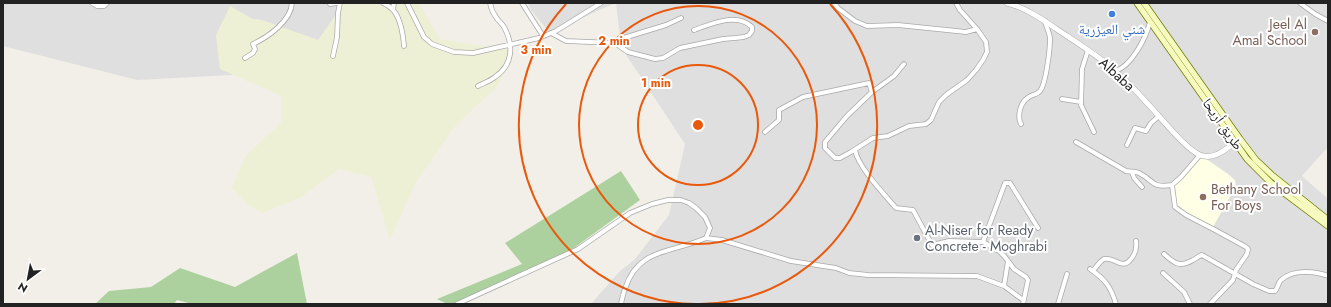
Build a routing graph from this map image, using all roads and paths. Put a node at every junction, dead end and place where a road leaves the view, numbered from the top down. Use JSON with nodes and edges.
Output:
{"nodes":[{"id":1,"x":92,"y":3,"type":"edge"},
{"id":2,"x":107,"y":3,"type":"edge"},
{"id":3,"x":292,"y":3,"type":"edge"},
{"id":4,"x":338,"y":3,"type":"edge"},
{"id":5,"x":383,"y":3,"type":"edge"},
{"id":6,"x":394,"y":3,"type":"edge"},
{"id":7,"x":407,"y":3,"type":"edge"},
{"id":8,"x":490,"y":3,"type":"edge"},
{"id":9,"x":522,"y":3,"type":"edge"},
{"id":10,"x":589,"y":3,"type":"edge"},
{"id":11,"x":601,"y":3,"type":"edge"},
{"id":12,"x":834,"y":3,"type":"edge"},
{"id":13,"x":956,"y":3,"type":"edge"},
{"id":14,"x":1007,"y":3,"type":"edge"},
{"id":15,"x":1137,"y":3,"type":"edge"},
{"id":16,"x":1144,"y":3,"type":"edge"},
{"id":17,"x":1300,"y":3,"type":"edge"},
{"id":18,"x":330,"y":4,"type":"edge"},
{"id":19,"x":592,"y":8,"type":"junction"},
{"id":20,"x":393,"y":10,"type":"junction"},
{"id":21,"x":681,"y":18,"type":"dead end"},
{"id":22,"x":1045,"y":21,"type":"junction"},
{"id":23,"x":1328,"y":21,"type":"edge"},
{"id":24,"x":1150,"y":22,"type":"junction"},
{"id":25,"x":977,"y":28,"type":"junction"},
{"id":26,"x":694,"y":30,"type":"dead end"},
{"id":27,"x":551,"y":33,"type":"junction"},
{"id":28,"x":543,"y":36,"type":"junction"},
{"id":29,"x":615,"y":42,"type":"junction"},
{"id":30,"x":510,"y":45,"type":"junction"},
{"id":31,"x":404,"y":46,"type":"dead end"},
{"id":32,"x":1088,"y":50,"type":"junction"},
{"id":33,"x":333,"y":56,"type":"dead end"},
{"id":34,"x":245,"y":58,"type":"dead end"},
{"id":35,"x":904,"y":64,"type":"dead end"},
{"id":36,"x":1115,"y":71,"type":"junction"},
{"id":37,"x":478,"y":86,"type":"dead end"},
{"id":38,"x":872,"y":92,"type":"junction"},
{"id":39,"x":1062,"y":99,"type":"dead end"},
{"id":40,"x":1081,"y":102,"type":"junction"},
{"id":41,"x":1159,"y":116,"type":"junction"},
{"id":42,"x":1021,"y":124,"type":"dead end"},
{"id":43,"x":765,"y":132,"type":"dead end"},
{"id":44,"x":1094,"y":132,"type":"dead end"},
{"id":45,"x":1238,"y":141,"type":"junction"},
{"id":46,"x":1076,"y":142,"type":"dead end"},
{"id":47,"x":1127,"y":145,"type":"dead end"},
{"id":48,"x":855,"y":150,"type":"junction"},
{"id":49,"x":1200,"y":155,"type":"junction"},
{"id":50,"x":1132,"y":172,"type":"junction"},
{"id":51,"x":1172,"y":185,"type":"junction"},
{"id":52,"x":1142,"y":187,"type":"dead end"},
{"id":53,"x":1328,"y":220,"type":"edge"},
{"id":54,"x":1328,"y":226,"type":"edge"},
{"id":55,"x":1038,"y":228,"type":"dead end"},
{"id":56,"x":706,"y":238,"type":"junction"},
{"id":57,"x":1136,"y":241,"type":"dead end"},
{"id":58,"x":983,"y":242,"type":"junction"},
{"id":59,"x":1164,"y":254,"type":"dead end"},
{"id":60,"x":1008,"y":261,"type":"junction"},
{"id":61,"x":1163,"y":273,"type":"dead end"},
{"id":62,"x":1235,"y":273,"type":"junction"},
{"id":63,"x":1067,"y":274,"type":"dead end"},
{"id":64,"x":1328,"y":276,"type":"edge"},
{"id":65,"x":1004,"y":286,"type":"junction"},
{"id":66,"x":1023,"y":302,"type":"edge"},
{"id":67,"x":457,"y":304,"type":"edge"},
{"id":68,"x":621,"y":304,"type":"edge"},
{"id":69,"x":1058,"y":304,"type":"edge"},
{"id":70,"x":1116,"y":304,"type":"edge"},
{"id":71,"x":1190,"y":304,"type":"edge"},
{"id":72,"x":1210,"y":304,"type":"edge"}],
"edges":[{"from":1,"to":2,"type":"street"},
{"from":3,"to":34,"type":"street"},
{"from":4,"to":18,"type":"street"},
{"from":4,"to":33,"type":"street"},
{"from":5,"to":20,"type":"street"},
{"from":6,"to":20,"type":"street"},
{"from":7,"to":30,"type":"street"},
{"from":8,"to":30,"type":"street"},
{"from":9,"to":28,"type":"street"},
{"from":10,"to":19,"type":"street"},
{"from":11,"to":19,"type":"street"},
{"from":12,"to":25,"type":"street"},
{"from":13,"to":25,"type":"street"},
{"from":14,"to":22,"type":"street","name":"Albaba"},
{"from":15,"to":24,"type":"main road","name":"طريق أريحا"},
{"from":16,"to":45,"type":"main road","name":"طريق أريحا"},
{"from":17,"to":23,"type":"street"},
{"from":19,"to":27,"type":"street"},
{"from":20,"to":31,"type":"street"},
{"from":21,"to":29,"type":"street"},
{"from":22,"to":32,"type":"street","name":"Albaba"},
{"from":22,"to":42,"type":"street"},
{"from":24,"to":36,"type":"street"},
{"from":24,"to":45,"type":"main road","name":"طريق أريحا"},
{"from":25,"to":48,"type":"street"},
{"from":26,"to":29,"type":"street"},
{"from":27,"to":28,"type":"street"},
{"from":27,"to":29,"type":"street"},
{"from":28,"to":30,"type":"street"},
{"from":30,"to":37,"type":"street"},
{"from":32,"to":36,"type":"street","name":"Albaba"},
{"from":32,"to":40,"type":"street"},
{"from":35,"to":38,"type":"street"},
{"from":36,"to":41,"type":"street","name":"Albaba"},
{"from":38,"to":43,"type":"street"},
{"from":38,"to":48,"type":"street"},
{"from":39,"to":40,"type":"street"},
{"from":40,"to":44,"type":"street"},
{"from":41,"to":47,"type":"street"},
{"from":41,"to":49,"type":"street","name":"Albaba"},
{"from":45,"to":49,"type":"street"},
{"from":45,"to":53,"type":"main road","name":"طريق أريحا"},
{"from":45,"to":54,"type":"main road","name":"طريق أريحا"},
{"from":46,"to":50,"type":"street"},
{"from":48,"to":58,"type":"street"},
{"from":49,"to":51,"type":"street"},
{"from":50,"to":51,"type":"street"},
{"from":50,"to":52,"type":"street"},
{"from":51,"to":62,"type":"street"},
{"from":55,"to":58,"type":"street"},
{"from":56,"to":65,"type":"street"},
{"from":56,"to":67,"type":"street"},
{"from":56,"to":68,"type":"street"},
{"from":57,"to":70,"type":"street"},
{"from":58,"to":60,"type":"street"},
{"from":59,"to":62,"type":"street"},
{"from":60,"to":65,"type":"street"},
{"from":60,"to":66,"type":"street"},
{"from":61,"to":71,"type":"street"},
{"from":62,"to":64,"type":"street"},
{"from":62,"to":72,"type":"street"},
{"from":63,"to":69,"type":"street"},
{"from":65,"to":66,"type":"street"}]}
